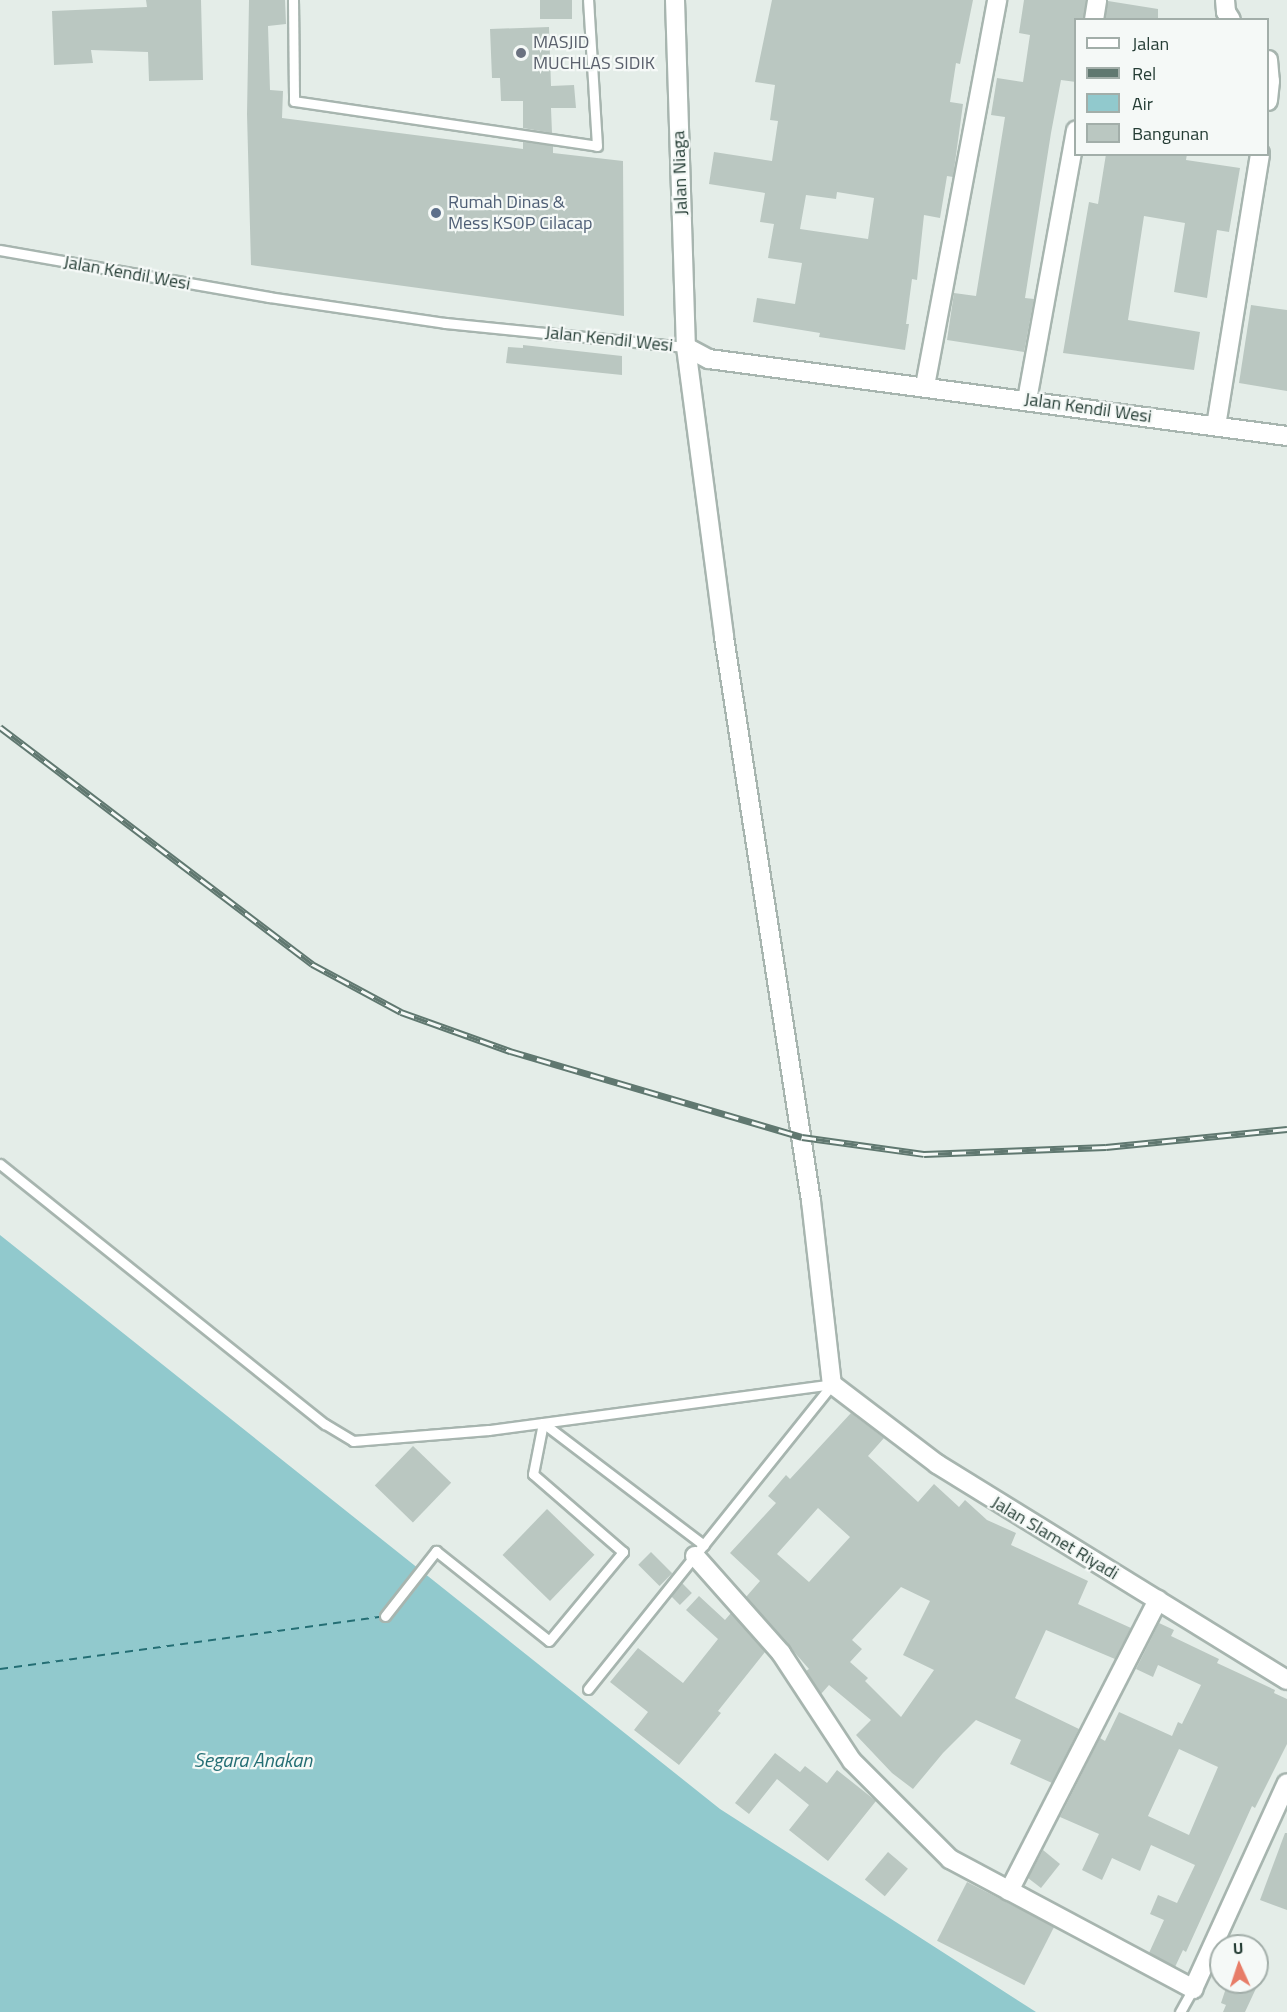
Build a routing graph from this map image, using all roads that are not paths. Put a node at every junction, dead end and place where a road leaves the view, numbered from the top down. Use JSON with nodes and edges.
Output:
{"nodes":[{"id":1,"x":293,"y":0,"type":"edge"},
{"id":2,"x":588,"y":0,"type":"edge"},
{"id":3,"x":675,"y":0,"type":"edge"},
{"id":4,"x":997,"y":0,"type":"edge"},
{"id":5,"x":1097,"y":0,"type":"edge"},
{"id":6,"x":1225,"y":0,"type":"edge"},
{"id":7,"x":1094,"y":18,"type":"edge"},
{"id":8,"x":1230,"y":18,"type":"edge"},
{"id":9,"x":1269,"y":70,"type":"edge"},
{"id":10,"x":1269,"y":91,"type":"edge"},
{"id":11,"x":1074,"y":141,"type":"edge"},
{"id":12,"x":1260,"y":156,"type":"edge"},
{"id":13,"x":0,"y":250,"type":"edge"},
{"id":14,"x":686,"y":347,"type":"junction"},
{"id":15,"x":925,"y":386,"type":"junction"},
{"id":16,"x":1027,"y":400,"type":"junction"},
{"id":17,"x":1216,"y":426,"type":"junction"},
{"id":18,"x":1287,"y":436,"type":"edge"},
{"id":19,"x":0,"y":1164,"type":"edge"},
{"id":20,"x":832,"y":1384,"type":"junction"},
{"id":21,"x":543,"y":1423,"type":"junction"},
{"id":22,"x":699,"y":1551,"type":"junction"},
{"id":23,"x":1158,"y":1600,"type":"junction"},
{"id":24,"x":385,"y":1616,"type":"dead end"},
{"id":25,"x":1287,"y":1680,"type":"edge"},
{"id":26,"x":588,"y":1689,"type":"dead end"},
{"id":27,"x":1287,"y":1783,"type":"edge"},
{"id":28,"x":1009,"y":1891,"type":"junction"},
{"id":29,"x":1193,"y":1989,"type":"junction"},
{"id":30,"x":1180,"y":2012,"type":"edge"}],
"edges":[{"from":1,"to":2,"type":"lane"},
{"from":3,"to":14,"type":"street","name":"Jalan Niaga"},
{"from":4,"to":15,"type":"street"},
{"from":5,"to":7,"type":"street"},
{"from":6,"to":8,"type":"street"},
{"from":9,"to":10,"type":"street"},
{"from":11,"to":16,"type":"street"},
{"from":12,"to":17,"type":"street"},
{"from":13,"to":14,"type":"lane","name":"Jalan Kendil Wesi"},
{"from":14,"to":15,"type":"street","name":"Jalan Kendil Wesi"},
{"from":14,"to":20,"type":"street","name":"Jalan Niaga"},
{"from":15,"to":16,"type":"street","name":"Jalan Kendil Wesi"},
{"from":16,"to":17,"type":"street","name":"Jalan Kendil Wesi"},
{"from":17,"to":18,"type":"street","name":"Jalan Kendil Wesi"},
{"from":19,"to":21,"type":"lane"},
{"from":20,"to":21,"type":"lane"},
{"from":20,"to":22,"type":"lane"},
{"from":20,"to":23,"type":"street","name":"Jalan Slamet Riyadi"},
{"from":21,"to":22,"type":"lane"},
{"from":21,"to":24,"type":"lane"},
{"from":22,"to":26,"type":"lane"},
{"from":22,"to":28,"type":"street"},
{"from":23,"to":25,"type":"street","name":"Jalan Slamet Riyadi"},
{"from":23,"to":28,"type":"street"},
{"from":27,"to":29,"type":"street"},
{"from":28,"to":29,"type":"street"},
{"from":29,"to":30,"type":"lane"}]}
